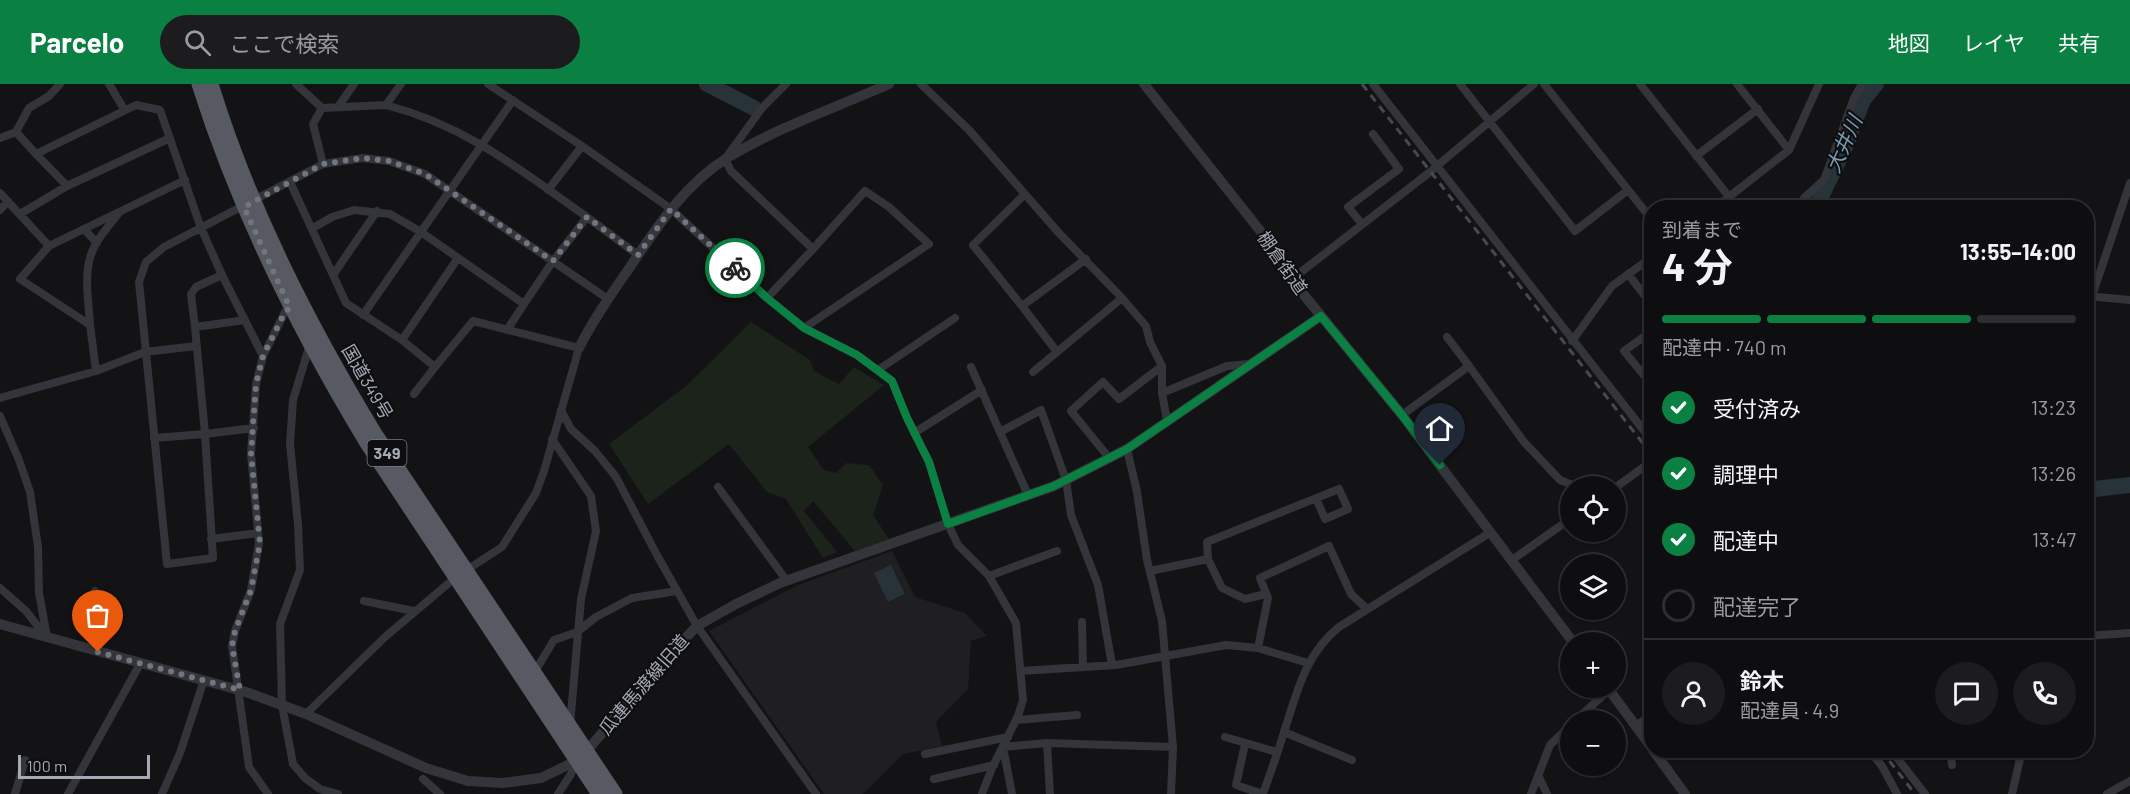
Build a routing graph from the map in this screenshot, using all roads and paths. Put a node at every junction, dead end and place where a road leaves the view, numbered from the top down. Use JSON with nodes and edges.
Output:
{"nodes":[{"id":1,"x":60,"y":84,"type":"edge"},
{"id":2,"x":109,"y":84,"type":"edge"},
{"id":3,"x":199,"y":84,"type":"edge"},
{"id":4,"x":211,"y":84,"type":"edge"},
{"id":5,"x":296,"y":84,"type":"edge"},
{"id":6,"x":354,"y":84,"type":"edge"},
{"id":7,"x":401,"y":84,"type":"edge"},
{"id":8,"x":488,"y":84,"type":"edge"},
{"id":9,"x":786,"y":84,"type":"edge"},
{"id":10,"x":890,"y":84,"type":"edge"},
{"id":11,"x":921,"y":84,"type":"edge"},
{"id":12,"x":1144,"y":84,"type":"edge"},
{"id":13,"x":1373,"y":84,"type":"edge"},
{"id":14,"x":1460,"y":84,"type":"edge"},
{"id":15,"x":1534,"y":84,"type":"edge"},
{"id":16,"x":1544,"y":84,"type":"edge"},
{"id":17,"x":1640,"y":84,"type":"edge"},
{"id":18,"x":1737,"y":84,"type":"edge"},
{"id":19,"x":1819,"y":84,"type":"edge"},
{"id":20,"x":1862,"y":84,"type":"edge"},
{"id":21,"x":513,"y":100,"type":"junction"},
{"id":22,"x":386,"y":105,"type":"junction"},
{"id":23,"x":338,"y":107,"type":"junction"},
{"id":24,"x":322,"y":108,"type":"junction"},
{"id":25,"x":124,"y":109,"type":"junction"},
{"id":26,"x":1758,"y":109,"type":"junction"},
{"id":27,"x":1489,"y":120,"type":"junction"},
{"id":28,"x":16,"y":132,"type":"junction"},
{"id":29,"x":1372,"y":134,"type":"dead end"},
{"id":30,"x":0,"y":138,"type":"edge"},
{"id":31,"x":170,"y":138,"type":"junction"},
{"id":32,"x":482,"y":144,"type":"junction"},
{"id":33,"x":582,"y":146,"type":"junction"},
{"id":34,"x":1789,"y":150,"type":"junction"},
{"id":35,"x":36,"y":154,"type":"junction"},
{"id":36,"x":1696,"y":156,"type":"junction"},
{"id":37,"x":725,"y":159,"type":"junction"},
{"id":38,"x":323,"y":164,"type":"junction"},
{"id":39,"x":1437,"y":166,"type":"junction"},
{"id":40,"x":185,"y":180,"type":"junction"},
{"id":41,"x":290,"y":182,"type":"junction"},
{"id":42,"x":2130,"y":183,"type":"edge"},
{"id":43,"x":67,"y":186,"type":"junction"},
{"id":44,"x":449,"y":190,"type":"junction"},
{"id":45,"x":548,"y":190,"type":"junction"},
{"id":46,"x":1628,"y":190,"type":"junction"},
{"id":47,"x":0,"y":193,"type":"edge"},
{"id":48,"x":1025,"y":194,"type":"junction"},
{"id":49,"x":1729,"y":197,"type":"junction"},
{"id":50,"x":1725,"y":200,"type":"edge"},
{"id":51,"x":1731,"y":200,"type":"edge"},
{"id":52,"x":1804,"y":200,"type":"edge"},
{"id":53,"x":8,"y":201,"type":"junction"},
{"id":54,"x":249,"y":204,"type":"junction"},
{"id":55,"x":671,"y":209,"type":"junction"},
{"id":56,"x":0,"y":210,"type":"edge"},
{"id":57,"x":1644,"y":210,"type":"edge"},
{"id":58,"x":377,"y":211,"type":"junction"},
{"id":59,"x":120,"y":212,"type":"junction"},
{"id":60,"x":20,"y":214,"type":"junction"},
{"id":61,"x":587,"y":217,"type":"junction"},
{"id":62,"x":1362,"y":224,"type":"junction"},
{"id":63,"x":201,"y":228,"type":"junction"},
{"id":64,"x":313,"y":228,"type":"junction"},
{"id":65,"x":84,"y":229,"type":"junction"},
{"id":66,"x":421,"y":232,"type":"junction"},
{"id":67,"x":96,"y":242,"type":"junction"},
{"id":68,"x":49,"y":246,"type":"junction"},
{"id":69,"x":813,"y":249,"type":"junction"},
{"id":70,"x":638,"y":255,"type":"junction"},
{"id":71,"x":458,"y":258,"type":"junction"},
{"id":72,"x":1086,"y":259,"type":"junction"},
{"id":73,"x":553,"y":261,"type":"junction"},
{"id":74,"x":1644,"y":263,"type":"edge"},
{"id":75,"x":1628,"y":274,"type":"junction"},
{"id":76,"x":222,"y":275,"type":"junction"},
{"id":77,"x":333,"y":275,"type":"junction"},
{"id":78,"x":1292,"y":279,"type":"junction"},
{"id":79,"x":2094,"y":282,"type":"edge"},
{"id":80,"x":1644,"y":295,"type":"edge"},
{"id":81,"x":2094,"y":296,"type":"edge"},
{"id":82,"x":608,"y":298,"type":"junction"},
{"id":83,"x":767,"y":298,"type":"junction"},
{"id":84,"x":1122,"y":298,"type":"junction"},
{"id":85,"x":2130,"y":300,"type":"edge"},
{"id":86,"x":524,"y":304,"type":"junction"},
{"id":87,"x":1023,"y":306,"type":"junction"},
{"id":88,"x":290,"y":308,"type":"junction"},
{"id":89,"x":363,"y":315,"type":"junction"},
{"id":90,"x":1321,"y":316,"type":"junction"},
{"id":91,"x":955,"y":318,"type":"dead end"},
{"id":92,"x":245,"y":320,"type":"junction"},
{"id":93,"x":90,"y":325,"type":"junction"},
{"id":94,"x":195,"y":327,"type":"junction"},
{"id":95,"x":804,"y":328,"type":"junction"},
{"id":96,"x":507,"y":330,"type":"junction"},
{"id":97,"x":1447,"y":337,"type":"dead end"},
{"id":98,"x":1644,"y":337,"type":"edge"},
{"id":99,"x":402,"y":340,"type":"junction"},
{"id":100,"x":1572,"y":341,"type":"junction"},
{"id":101,"x":310,"y":344,"type":"junction"},
{"id":102,"x":196,"y":346,"type":"junction"},
{"id":103,"x":579,"y":348,"type":"junction"},
{"id":104,"x":145,"y":352,"type":"junction"},
{"id":105,"x":1057,"y":352,"type":"junction"},
{"id":106,"x":263,"y":356,"type":"junction"},
{"id":107,"x":1249,"y":364,"type":"junction"},
{"id":108,"x":1162,"y":366,"type":"junction"},
{"id":109,"x":1469,"y":366,"type":"junction"},
{"id":110,"x":435,"y":367,"type":"junction"},
{"id":111,"x":971,"y":367,"type":"dead end"},
{"id":112,"x":878,"y":370,"type":"junction"},
{"id":113,"x":96,"y":371,"type":"junction"},
{"id":114,"x":1033,"y":372,"type":"dead end"},
{"id":115,"x":1644,"y":375,"type":"edge"},
{"id":116,"x":982,"y":390,"type":"junction"},
{"id":117,"x":1162,"y":393,"type":"junction"},
{"id":118,"x":414,"y":394,"type":"dead end"},
{"id":119,"x":0,"y":398,"type":"edge"},
{"id":120,"x":561,"y":410,"type":"junction"},
{"id":121,"x":1402,"y":415,"type":"junction"},
{"id":122,"x":0,"y":416,"type":"edge"},
{"id":123,"x":1167,"y":422,"type":"junction"},
{"id":124,"x":254,"y":428,"type":"junction"},
{"id":125,"x":1644,"y":431,"type":"edge"},
{"id":126,"x":1000,"y":432,"type":"junction"},
{"id":127,"x":914,"y":433,"type":"junction"},
{"id":128,"x":205,"y":434,"type":"junction"},
{"id":129,"x":154,"y":438,"type":"junction"},
{"id":130,"x":552,"y":439,"type":"junction"},
{"id":131,"x":1127,"y":449,"type":"junction"},
{"id":132,"x":1110,"y":459,"type":"junction"},
{"id":133,"x":1644,"y":469,"type":"edge"},
{"id":134,"x":1066,"y":480,"type":"junction"},
{"id":135,"x":1560,"y":480,"type":"edge"},
{"id":136,"x":1626,"y":480,"type":"edge"},
{"id":137,"x":717,"y":487,"type":"dead end"},
{"id":138,"x":1028,"y":495,"type":"junction"},
{"id":139,"x":1316,"y":498,"type":"dead end"},
{"id":140,"x":948,"y":524,"type":"junction"},
{"id":141,"x":1560,"y":526,"type":"edge"},
{"id":142,"x":1491,"y":532,"type":"junction"},
{"id":143,"x":258,"y":533,"type":"junction"},
{"id":144,"x":211,"y":539,"type":"junction"},
{"id":145,"x":1057,"y":551,"type":"dead end"},
{"id":146,"x":1208,"y":560,"type":"junction"},
{"id":147,"x":1512,"y":560,"type":"junction"},
{"id":148,"x":1150,"y":571,"type":"junction"},
{"id":149,"x":461,"y":574,"type":"junction"},
{"id":150,"x":989,"y":576,"type":"junction"},
{"id":151,"x":787,"y":581,"type":"junction"},
{"id":152,"x":0,"y":588,"type":"edge"},
{"id":153,"x":95,"y":591,"type":"dead end"},
{"id":154,"x":677,"y":591,"type":"junction"},
{"id":155,"x":1266,"y":594,"type":"junction"},
{"id":156,"x":364,"y":601,"type":"dead end"},
{"id":157,"x":1367,"y":609,"type":"junction"},
{"id":158,"x":414,"y":611,"type":"junction"},
{"id":159,"x":1082,"y":622,"type":"dead end"},
{"id":160,"x":0,"y":624,"type":"edge"},
{"id":161,"x":697,"y":626,"type":"junction"},
{"id":162,"x":578,"y":632,"type":"junction"},
{"id":163,"x":1566,"y":632,"type":"edge"},
{"id":164,"x":2130,"y":633,"type":"edge"},
{"id":165,"x":2094,"y":635,"type":"edge"},
{"id":166,"x":47,"y":637,"type":"junction"},
{"id":167,"x":1258,"y":648,"type":"junction"},
{"id":168,"x":98,"y":652,"type":"junction"},
{"id":169,"x":1164,"y":656,"type":"junction"},
{"id":170,"x":1308,"y":663,"type":"junction"},
{"id":171,"x":140,"y":664,"type":"junction"},
{"id":172,"x":1112,"y":665,"type":"junction"},
{"id":173,"x":1083,"y":667,"type":"junction"},
{"id":174,"x":1021,"y":671,"type":"junction"},
{"id":175,"x":534,"y":673,"type":"junction"},
{"id":176,"x":204,"y":680,"type":"junction"},
{"id":177,"x":240,"y":690,"type":"junction"},
{"id":178,"x":1598,"y":698,"type":"edge"},
{"id":179,"x":1615,"y":698,"type":"edge"},
{"id":180,"x":282,"y":705,"type":"junction"},
{"id":181,"x":1586,"y":710,"type":"edge"},
{"id":182,"x":306,"y":714,"type":"junction"},
{"id":183,"x":1077,"y":715,"type":"dead end"},
{"id":184,"x":1016,"y":720,"type":"junction"},
{"id":185,"x":1644,"y":720,"type":"edge"},
{"id":186,"x":1635,"y":726,"type":"junction"},
{"id":187,"x":570,"y":728,"type":"junction"},
{"id":188,"x":1284,"y":732,"type":"junction"},
{"id":189,"x":1560,"y":736,"type":"edge"},
{"id":190,"x":1008,"y":737,"type":"junction"},
{"id":191,"x":1226,"y":737,"type":"dead end"},
{"id":192,"x":1644,"y":738,"type":"edge"},
{"id":193,"x":1047,"y":743,"type":"junction"},
{"id":194,"x":1245,"y":744,"type":"junction"},
{"id":195,"x":1003,"y":747,"type":"junction"},
{"id":196,"x":1173,"y":747,"type":"junction"},
{"id":197,"x":1277,"y":752,"type":"junction"},
{"id":198,"x":925,"y":754,"type":"dead end"},
{"id":199,"x":581,"y":756,"type":"junction"},
{"id":200,"x":1658,"y":758,"type":"edge"},
{"id":201,"x":1876,"y":758,"type":"edge"},
{"id":202,"x":1897,"y":758,"type":"edge"},
{"id":203,"x":1951,"y":758,"type":"edge"},
{"id":204,"x":2020,"y":758,"type":"edge"},
{"id":205,"x":25,"y":760,"type":"dead end"},
{"id":206,"x":1352,"y":760,"type":"dead end"},
{"id":207,"x":994,"y":765,"type":"junction"},
{"id":208,"x":1952,"y":765,"type":"dead end"},
{"id":209,"x":1539,"y":777,"type":"junction"},
{"id":210,"x":934,"y":778,"type":"dead end"},
{"id":211,"x":423,"y":779,"type":"dead end"},
{"id":212,"x":2130,"y":781,"type":"edge"},
{"id":213,"x":1680,"y":792,"type":"edge"},
{"id":214,"x":15,"y":794,"type":"edge"},
{"id":215,"x":68,"y":794,"type":"edge"},
{"id":216,"x":162,"y":794,"type":"edge"},
{"id":217,"x":268,"y":794,"type":"edge"},
{"id":218,"x":338,"y":794,"type":"edge"},
{"id":219,"x":440,"y":794,"type":"edge"},
{"id":220,"x":558,"y":794,"type":"edge"},
{"id":221,"x":599,"y":794,"type":"edge"},
{"id":222,"x":615,"y":794,"type":"edge"},
{"id":223,"x":816,"y":794,"type":"edge"},
{"id":224,"x":982,"y":794,"type":"edge"},
{"id":225,"x":1012,"y":794,"type":"edge"},
{"id":226,"x":1050,"y":794,"type":"edge"},
{"id":227,"x":1171,"y":794,"type":"edge"},
{"id":228,"x":1531,"y":794,"type":"edge"},
{"id":229,"x":1547,"y":794,"type":"edge"},
{"id":230,"x":1897,"y":794,"type":"edge"},
{"id":231,"x":1925,"y":794,"type":"edge"},
{"id":232,"x":2012,"y":794,"type":"edge"},
{"id":233,"x":2107,"y":794,"type":"edge"}],
"edges":[{"from":1,"to":28,"type":"street"},
{"from":2,"to":25,"type":"street"},
{"from":3,"to":54,"type":"highway","name":"国道349号","number":"349"},
{"from":4,"to":54,"type":"highway","name":"国道349号","number":"349"},
{"from":5,"to":24,"type":"street"},
{"from":6,"to":23,"type":"street"},
{"from":7,"to":22,"type":"street"},
{"from":8,"to":21,"type":"street"},
{"from":9,"to":37,"type":"street"},
{"from":10,"to":37,"type":"street"},
{"from":11,"to":48,"type":"street"},
{"from":12,"to":78,"type":"street","name":"棚倉街道"},
{"from":13,"to":39,"type":"street"},
{"from":14,"to":27,"type":"street"},
{"from":15,"to":27,"type":"street"},
{"from":16,"to":46,"type":"street"},
{"from":17,"to":36,"type":"street"},
{"from":18,"to":26,"type":"street"},
{"from":19,"to":34,"type":"street"},
{"from":20,"to":52,"type":"street"},
{"from":21,"to":32,"type":"street"},
{"from":21,"to":33,"type":"street"},
{"from":22,"to":23,"type":"street"},
{"from":22,"to":32,"type":"street"},
{"from":23,"to":24,"type":"street"},
{"from":24,"to":38,"type":"street"},
{"from":25,"to":31,"type":"street"},
{"from":25,"to":35,"type":"street"},
{"from":26,"to":34,"type":"street"},
{"from":26,"to":36,"type":"street"},
{"from":27,"to":39,"type":"street"},
{"from":27,"to":46,"type":"street"},
{"from":28,"to":30,"type":"street"},
{"from":28,"to":35,"type":"street"},
{"from":29,"to":62,"type":"street"},
{"from":31,"to":40,"type":"street"},
{"from":31,"to":43,"type":"street"},
{"from":32,"to":44,"type":"street"},
{"from":32,"to":45,"type":"street"},
{"from":33,"to":45,"type":"street"},
{"from":33,"to":55,"type":"street"},
{"from":34,"to":49,"type":"street"},
{"from":35,"to":43,"type":"street"},
{"from":36,"to":49,"type":"street"},
{"from":37,"to":55,"type":"street"},
{"from":37,"to":69,"type":"street"},
{"from":38,"to":41,"type":"street"},
{"from":38,"to":44,"type":"street"},
{"from":39,"to":62,"type":"street"},
{"from":39,"to":100,"type":"street"},
{"from":40,"to":59,"type":"street"},
{"from":40,"to":63,"type":"street"},
{"from":41,"to":54,"type":"street"},
{"from":41,"to":64,"type":"street"},
{"from":42,"to":79,"type":"street"},
{"from":43,"to":60,"type":"street"},
{"from":44,"to":66,"type":"street"},
{"from":44,"to":73,"type":"street"},
{"from":45,"to":61,"type":"street"},
{"from":46,"to":57,"type":"street"},
{"from":47,"to":53,"type":"street"},
{"from":48,"to":72,"type":"street"},
{"from":48,"to":87,"type":"street"},
{"from":49,"to":50,"type":"street"},
{"from":49,"to":51,"type":"street"},
{"from":53,"to":56,"type":"street"},
{"from":53,"to":60,"type":"street"},
{"from":54,"to":63,"type":"street"},
{"from":54,"to":88,"type":"highway","name":"国道349号","number":"349"},
{"from":54,"to":149,"type":"highway","name":"国道349号","number":"349"},
{"from":55,"to":70,"type":"street"},
{"from":55,"to":83,"type":"street"},
{"from":58,"to":64,"type":"street"},
{"from":58,"to":66,"type":"street"},
{"from":58,"to":77,"type":"street"},
{"from":59,"to":65,"type":"street"},
{"from":59,"to":67,"type":"street"},
{"from":60,"to":68,"type":"street"},
{"from":61,"to":70,"type":"street"},
{"from":61,"to":73,"type":"street"},
{"from":62,"to":78,"type":"street"},
{"from":63,"to":76,"type":"street"},
{"from":63,"to":104,"type":"street"},
{"from":64,"to":77,"type":"street"},
{"from":65,"to":67,"type":"street"},
{"from":65,"to":68,"type":"street"},
{"from":66,"to":71,"type":"street"},
{"from":66,"to":89,"type":"street"},
{"from":67,"to":93,"type":"street"},
{"from":68,"to":93,"type":"street"},
{"from":69,"to":83,"type":"street"},
{"from":69,"to":95,"type":"street"},
{"from":70,"to":82,"type":"street"},
{"from":71,"to":86,"type":"street"},
{"from":71,"to":99,"type":"street"},
{"from":72,"to":84,"type":"street"},
{"from":72,"to":87,"type":"street"},
{"from":73,"to":82,"type":"street"},
{"from":73,"to":86,"type":"street"},
{"from":74,"to":75,"type":"street"},
{"from":75,"to":80,"type":"street"},
{"from":75,"to":100,"type":"street"},
{"from":76,"to":92,"type":"street"},
{"from":76,"to":94,"type":"street"},
{"from":77,"to":89,"type":"street"},
{"from":78,"to":90,"type":"street","name":"棚倉街道"},
{"from":81,"to":85,"type":"street"},
{"from":82,"to":103,"type":"street"},
{"from":83,"to":95,"type":"street"},
{"from":84,"to":105,"type":"street"},
{"from":84,"to":108,"type":"street"},
{"from":86,"to":96,"type":"street"},
{"from":87,"to":105,"type":"street"},
{"from":88,"to":101,"type":"highway","name":"国道349号","number":"349"},
{"from":88,"to":106,"type":"street"},
{"from":89,"to":99,"type":"street"},
{"from":90,"to":107,"type":"street","name":"瓜連馬渡線旧道"},
{"from":90,"to":121,"type":"street","name":"棚倉街道"},
{"from":91,"to":112,"type":"street"},
{"from":92,"to":94,"type":"street"},
{"from":92,"to":106,"type":"street"},
{"from":93,"to":113,"type":"street"},
{"from":94,"to":102,"type":"street"},
{"from":95,"to":112,"type":"street"},
{"from":96,"to":103,"type":"street"},
{"from":96,"to":110,"type":"street"},
{"from":97,"to":109,"type":"street"},
{"from":98,"to":115,"type":"street"},
{"from":99,"to":110,"type":"street"},
{"from":100,"to":125,"type":"street"},
{"from":101,"to":149,"type":"highway","name":"国道349号","number":"349"},
{"from":101,"to":180,"type":"street"},
{"from":102,"to":104,"type":"street"},
{"from":102,"to":128,"type":"street"},
{"from":103,"to":120,"type":"street"},
{"from":104,"to":113,"type":"street"},
{"from":104,"to":129,"type":"street"},
{"from":105,"to":114,"type":"street"},
{"from":106,"to":124,"type":"street"},
{"from":107,"to":117,"type":"street"},
{"from":107,"to":123,"type":"street","name":"瓜連馬渡線旧道"},
{"from":108,"to":117,"type":"street"},
{"from":108,"to":132,"type":"street"},
{"from":109,"to":121,"type":"street"},
{"from":109,"to":135,"type":"street"},
{"from":110,"to":118,"type":"street"},
{"from":111,"to":116,"type":"street"},
{"from":112,"to":127,"type":"street"},
{"from":113,"to":119,"type":"street"},
{"from":116,"to":126,"type":"street"},
{"from":116,"to":127,"type":"street"},
{"from":117,"to":123,"type":"street"},
{"from":120,"to":130,"type":"street"},
{"from":120,"to":154,"type":"street"},
{"from":121,"to":142,"type":"street","name":"棚倉街道"},
{"from":122,"to":166,"type":"street"},
{"from":123,"to":131,"type":"street","name":"瓜連馬渡線旧道"},
{"from":124,"to":128,"type":"street"},
{"from":124,"to":143,"type":"street"},
{"from":126,"to":134,"type":"street"},
{"from":126,"to":138,"type":"street"},
{"from":127,"to":140,"type":"street"},
{"from":128,"to":129,"type":"street"},
{"from":128,"to":144,"type":"street"},
{"from":129,"to":144,"type":"street"},
{"from":130,"to":149,"type":"street"},
{"from":130,"to":162,"type":"street"},
{"from":131,"to":132,"type":"street","name":"瓜連馬渡線旧道"},
{"from":131,"to":148,"type":"street"},
{"from":132,"to":134,"type":"street","name":"瓜連馬渡線旧道"},
{"from":133,"to":136,"type":"street"},
{"from":134,"to":138,"type":"street","name":"瓜連馬渡線旧道"},
{"from":134,"to":172,"type":"street"},
{"from":137,"to":151,"type":"street"},
{"from":138,"to":140,"type":"street","name":"瓜連馬渡線旧道"},
{"from":139,"to":146,"type":"street"},
{"from":140,"to":150,"type":"street"},
{"from":140,"to":151,"type":"street","name":"瓜連馬渡線旧道"},
{"from":141,"to":147,"type":"street"},
{"from":142,"to":147,"type":"street","name":"棚倉街道"},
{"from":142,"to":157,"type":"street"},
{"from":143,"to":144,"type":"street"},
{"from":143,"to":177,"type":"street"},
{"from":145,"to":150,"type":"street"},
{"from":146,"to":148,"type":"street"},
{"from":146,"to":155,"type":"street"},
{"from":147,"to":163,"type":"street","name":"棚倉街道"},
{"from":148,"to":169,"type":"street"},
{"from":149,"to":158,"type":"street"},
{"from":149,"to":175,"type":"highway","name":"国道349号","number":"349"},
{"from":149,"to":199,"type":"highway","name":"国道349号","number":"349"},
{"from":150,"to":174,"type":"street"},
{"from":151,"to":161,"type":"street","name":"瓜連馬渡線旧道"},
{"from":152,"to":166,"type":"street"},
{"from":153,"to":168,"type":"street"},
{"from":154,"to":161,"type":"street"},
{"from":154,"to":162,"type":"street"},
{"from":155,"to":157,"type":"street"},
{"from":155,"to":167,"type":"street"},
{"from":156,"to":158,"type":"street"},
{"from":157,"to":170,"type":"street"},
{"from":158,"to":182,"type":"street"},
{"from":159,"to":173,"type":"street"},
{"from":160,"to":166,"type":"street","name":"瓜連馬渡線旧道"},
{"from":161,"to":199,"type":"street","name":"瓜連馬渡線旧道"},
{"from":161,"to":223,"type":"street"},
{"from":162,"to":175,"type":"street"},
{"from":162,"to":187,"type":"street"},
{"from":164,"to":165,"type":"street"},
{"from":166,"to":168,"type":"street","name":"瓜連馬渡線旧道"},
{"from":167,"to":169,"type":"street"},
{"from":167,"to":170,"type":"street"},
{"from":168,"to":171,"type":"street","name":"瓜連馬渡線旧道"},
{"from":169,"to":172,"type":"street"},
{"from":169,"to":196,"type":"street"},
{"from":170,"to":188,"type":"street"},
{"from":171,"to":176,"type":"street","name":"瓜連馬渡線旧道"},
{"from":171,"to":215,"type":"street"},
{"from":172,"to":173,"type":"street"},
{"from":173,"to":174,"type":"street"},
{"from":174,"to":184,"type":"street"},
{"from":175,"to":187,"type":"highway","name":"国道349号","number":"349"},
{"from":176,"to":177,"type":"street","name":"瓜連馬渡線旧道"},
{"from":176,"to":216,"type":"street"},
{"from":177,"to":180,"type":"street","name":"瓜連馬渡線旧道"},
{"from":177,"to":217,"type":"street"},
{"from":178,"to":181,"type":"street"},
{"from":179,"to":186,"type":"street"},
{"from":180,"to":182,"type":"street","name":"瓜連馬渡線旧道"},
{"from":180,"to":218,"type":"street"},
{"from":182,"to":199,"type":"street","name":"瓜連馬渡線旧道"},
{"from":183,"to":184,"type":"street"},
{"from":184,"to":190,"type":"street"},
{"from":185,"to":186,"type":"street"},
{"from":186,"to":192,"type":"street"},
{"from":187,"to":199,"type":"highway","name":"国道349号","number":"349"},
{"from":188,"to":197,"type":"street"},
{"from":188,"to":206,"type":"street"},
{"from":189,"to":209,"type":"street"},
{"from":190,"to":195,"type":"street"},
{"from":190,"to":198,"type":"street"},
{"from":191,"to":194,"type":"street"},
{"from":193,"to":195,"type":"street"},
{"from":193,"to":196,"type":"street"},
{"from":193,"to":226,"type":"street"},
{"from":194,"to":197,"type":"street"},
{"from":194,"to":197,"type":"street"},
{"from":195,"to":207,"type":"street"},
{"from":195,"to":225,"type":"street"},
{"from":196,"to":227,"type":"street"},
{"from":199,"to":220,"type":"street"},
{"from":199,"to":221,"type":"highway","name":"国道349号","number":"349"},
{"from":199,"to":222,"type":"highway","name":"国道349号","number":"349"},
{"from":200,"to":213,"type":"street"},
{"from":201,"to":230,"type":"street"},
{"from":202,"to":231,"type":"street"},
{"from":203,"to":208,"type":"street"},
{"from":204,"to":232,"type":"street"},
{"from":205,"to":214,"type":"street"},
{"from":207,"to":210,"type":"street"},
{"from":207,"to":224,"type":"street"},
{"from":209,"to":228,"type":"street"},
{"from":209,"to":229,"type":"street"},
{"from":211,"to":219,"type":"street"},
{"from":212,"to":233,"type":"street"}]}
